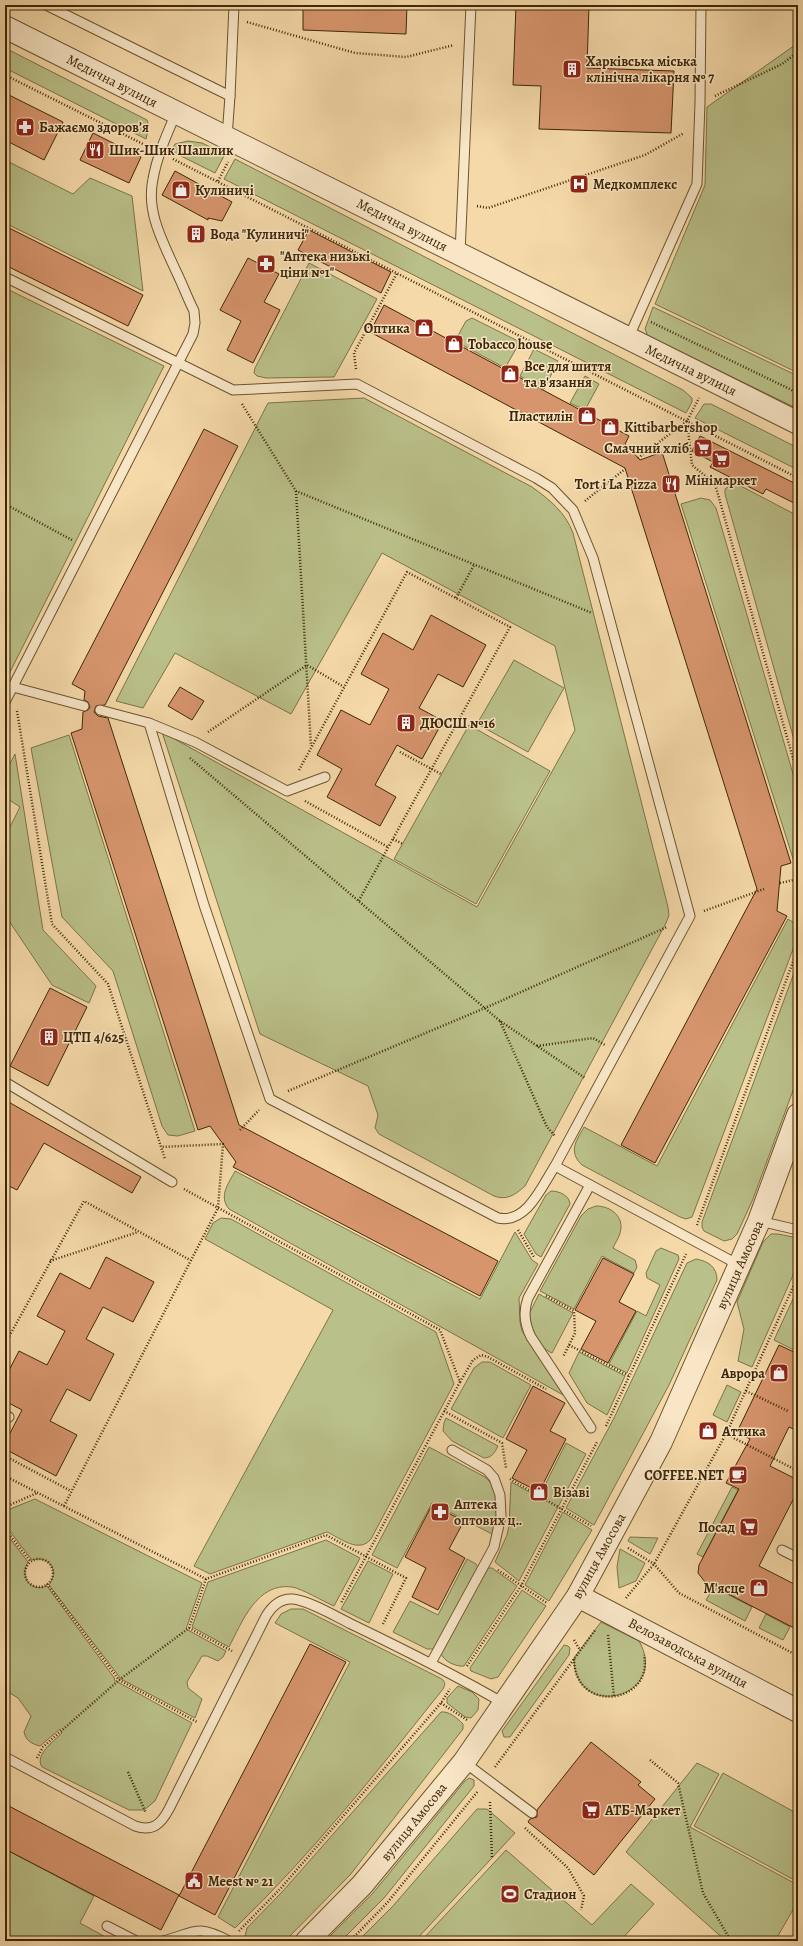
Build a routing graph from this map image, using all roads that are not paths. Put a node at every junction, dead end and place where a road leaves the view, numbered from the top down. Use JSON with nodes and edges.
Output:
{"nodes":[{"id":1,"x":46,"y":5,"type":"edge"},
{"id":2,"x":234,"y":5,"type":"edge"},
{"id":3,"x":471,"y":5,"type":"edge"},
{"id":4,"x":701,"y":5,"type":"edge"},
{"id":5,"x":5,"y":27,"type":"edge"},
{"id":6,"x":230,"y":96,"type":"junction"},
{"id":7,"x":176,"y":112,"type":"junction"},
{"id":8,"x":227,"y":138,"type":"junction"},
{"id":9,"x":460,"y":254,"type":"junction"},
{"id":10,"x":5,"y":277,"type":"edge"},
{"id":11,"x":628,"y":338,"type":"junction"},
{"id":12,"x":179,"y":362,"type":"junction"},
{"id":13,"x":798,"y":423,"type":"edge"},
{"id":14,"x":13,"y":687,"type":"junction"},
{"id":15,"x":5,"y":702,"type":"edge"},
{"id":16,"x":84,"y":706,"type":"dead end"},
{"id":17,"x":100,"y":710,"type":"dead end"},
{"id":18,"x":149,"y":723,"type":"junction"},
{"id":19,"x":325,"y":777,"type":"dead end"},
{"id":20,"x":5,"y":1082,"type":"edge"},
{"id":21,"x":798,"y":1115,"type":"edge"},
{"id":22,"x":555,"y":1166,"type":"junction"},
{"id":23,"x":172,"y":1182,"type":"road end"},
{"id":24,"x":590,"y":1185,"type":"junction"},
{"id":25,"x":759,"y":1221,"type":"junction"},
{"id":26,"x":798,"y":1230,"type":"edge"},
{"id":27,"x":739,"y":1265,"type":"junction"},
{"id":28,"x":591,"y":1428,"type":"dead end"},
{"id":29,"x":452,"y":1450,"type":"dead end"},
{"id":30,"x":782,"y":1550,"type":"dead end"},
{"id":31,"x":798,"y":1558,"type":"edge"},
{"id":32,"x":578,"y":1596,"type":"junction"},
{"id":33,"x":431,"y":1663,"type":"junction"},
{"id":34,"x":505,"y":1704,"type":"junction"},
{"id":35,"x":798,"y":1711,"type":"edge"},
{"id":36,"x":5,"y":1758,"type":"edge"},
{"id":37,"x":464,"y":1762,"type":"junction"},
{"id":38,"x":532,"y":1813,"type":"dead end"},
{"id":39,"x":107,"y":1926,"type":"dead end"},
{"id":40,"x":231,"y":1938,"type":"edge"},
{"id":41,"x":136,"y":1941,"type":"edge"},
{"id":42,"x":163,"y":1941,"type":"edge"},
{"id":43,"x":307,"y":1941,"type":"edge"}],
"edges":[{"from":1,"to":6,"type":"lane"},
{"from":2,"to":6,"type":"lane"},
{"from":3,"to":9,"type":"lane"},
{"from":4,"to":11,"type":"lane"},
{"from":5,"to":7,"type":"street","name":"Медична вулиця"},
{"from":6,"to":8,"type":"lane"},
{"from":7,"to":8,"type":"street","name":"Медична вулиця"},
{"from":7,"to":12,"type":"lane"},
{"from":8,"to":9,"type":"street","name":"Медична вулиця"},
{"from":9,"to":11,"type":"street","name":"Медична вулиця"},
{"from":10,"to":12,"type":"lane"},
{"from":11,"to":13,"type":"street","name":"Медична вулиця"},
{"from":12,"to":14,"type":"lane"},
{"from":12,"to":22,"type":"lane"},
{"from":14,"to":15,"type":"lane"},
{"from":14,"to":16,"type":"lane"},
{"from":17,"to":18,"type":"lane"},
{"from":18,"to":19,"type":"lane"},
{"from":18,"to":22,"type":"lane"},
{"from":20,"to":23,"type":"lane"},
{"from":21,"to":25,"type":"street","name":"вулиця Амосова"},
{"from":22,"to":24,"type":"lane"},
{"from":24,"to":27,"type":"lane"},
{"from":24,"to":28,"type":"lane"},
{"from":25,"to":26,"type":"lane"},
{"from":25,"to":27,"type":"street","name":"вулиця Амосова"},
{"from":27,"to":32,"type":"street","name":"вулиця Амосова"},
{"from":29,"to":33,"type":"lane"},
{"from":30,"to":31,"type":"lane"},
{"from":32,"to":34,"type":"street","name":"вулиця Амосова"},
{"from":32,"to":35,"type":"street","name":"Велозаводська вулиця"},
{"from":33,"to":34,"type":"lane"},
{"from":33,"to":36,"type":"lane"},
{"from":34,"to":37,"type":"street","name":"вулиця Амосова"},
{"from":37,"to":38,"type":"lane"},
{"from":37,"to":43,"type":"street","name":"вулиця Амосова"},
{"from":39,"to":41,"type":"lane"},
{"from":40,"to":42,"type":"lane"}]}
